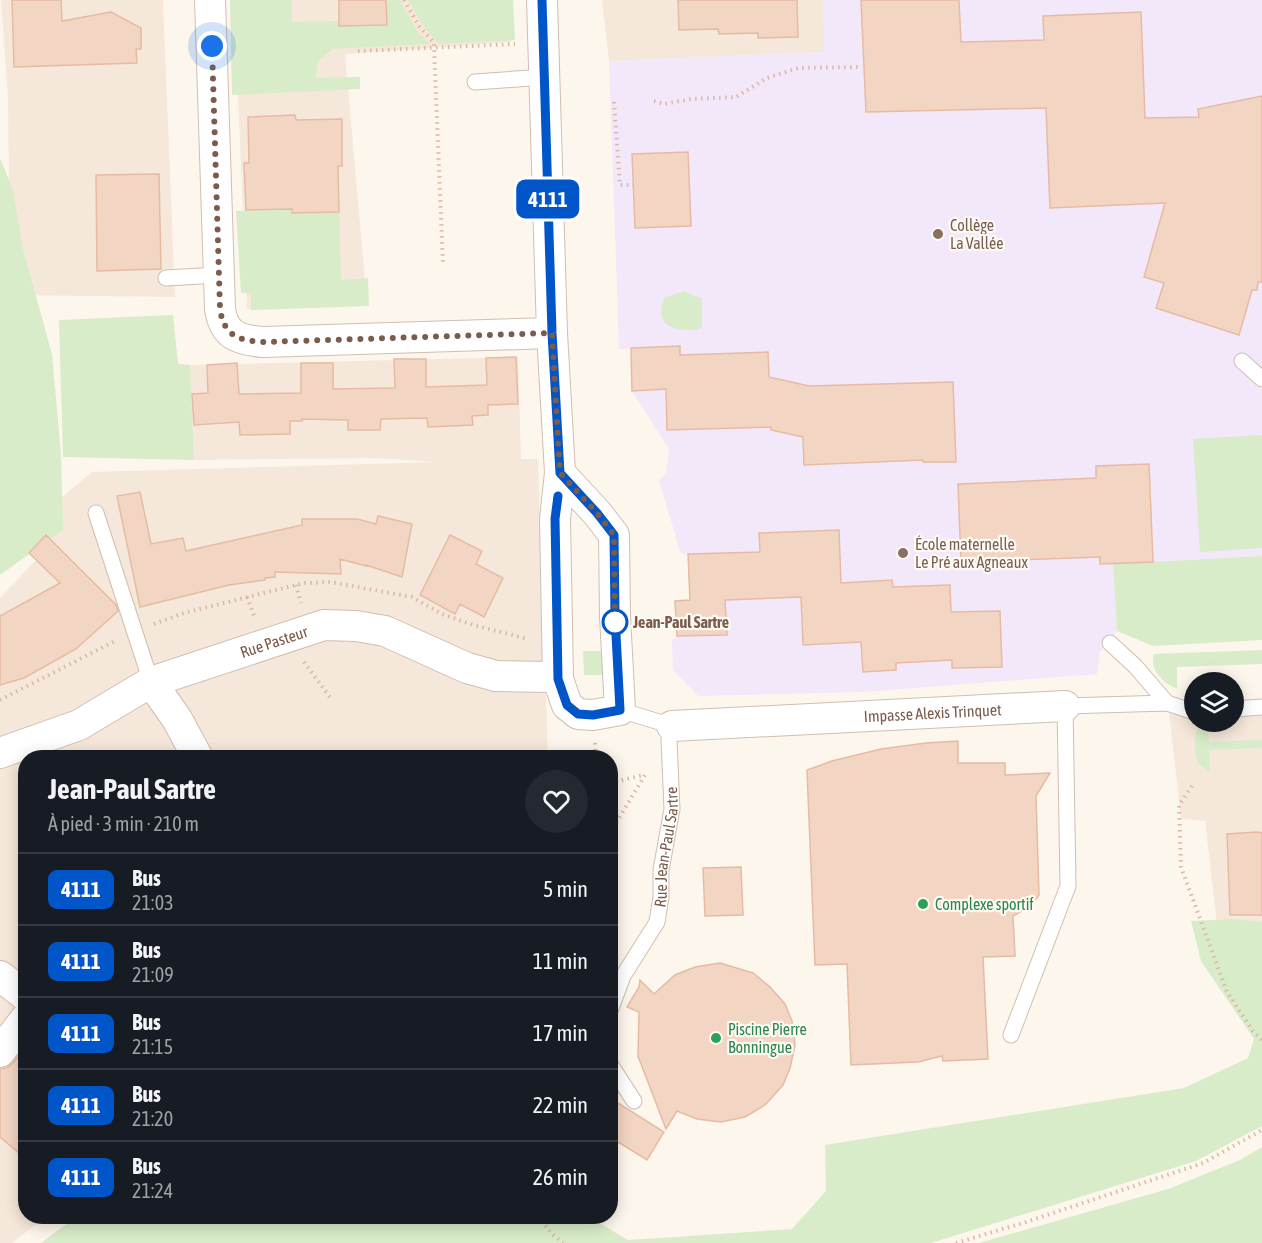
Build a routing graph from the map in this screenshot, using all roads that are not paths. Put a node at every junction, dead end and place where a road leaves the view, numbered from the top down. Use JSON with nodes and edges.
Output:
{"nodes":[{"id":1,"x":210,"y":0,"type":"edge"},
{"id":2,"x":542,"y":0,"type":"edge"},
{"id":3,"x":544,"y":77,"type":"junction"},
{"id":4,"x":475,"y":82,"type":"dead end"},
{"id":5,"x":219,"y":275,"type":"junction"},
{"id":6,"x":166,"y":278,"type":"dead end"},
{"id":7,"x":552,"y":333,"type":"junction"},
{"id":8,"x":1242,"y":361,"type":"dead end"},
{"id":9,"x":1262,"y":379,"type":"edge"},
{"id":10,"x":560,"y":473,"type":"junction"},
{"id":11,"x":96,"y":513,"type":"dead end"},
{"id":12,"x":1110,"y":643,"type":"dead end"},
{"id":13,"x":558,"y":679,"type":"junction"},
{"id":14,"x":152,"y":682,"type":"junction"},
{"id":15,"x":1167,"y":703,"type":"junction"},
{"id":16,"x":1065,"y":706,"type":"junction"},
{"id":17,"x":1262,"y":707,"type":"edge"},
{"id":18,"x":1244,"y":708,"type":"edge"},
{"id":19,"x":1184,"y":709,"type":"edge"},
{"id":20,"x":620,"y":710,"type":"junction"},
{"id":21,"x":672,"y":726,"type":"junction"},
{"id":22,"x":194,"y":750,"type":"edge"},
{"id":23,"x":0,"y":753,"type":"edge"},
{"id":24,"x":0,"y":976,"type":"edge"},
{"id":25,"x":618,"y":989,"type":"edge"},
{"id":26,"x":18,"y":990,"type":"edge"},
{"id":27,"x":18,"y":1028,"type":"edge"},
{"id":28,"x":1011,"y":1035,"type":"dead end"},
{"id":29,"x":0,"y":1052,"type":"edge"},
{"id":30,"x":618,"y":1076,"type":"edge"},
{"id":31,"x":634,"y":1101,"type":"dead end"}],
"edges":[{"from":1,"to":5,"type":"street"},
{"from":2,"to":3,"type":"street"},
{"from":3,"to":4,"type":"lane"},
{"from":3,"to":7,"type":"street"},
{"from":5,"to":6,"type":"lane"},
{"from":5,"to":7,"type":"street"},
{"from":7,"to":10,"type":"street"},
{"from":8,"to":9,"type":"lane"},
{"from":10,"to":13,"type":"street"},
{"from":10,"to":20,"type":"street"},
{"from":11,"to":14,"type":"lane"},
{"from":12,"to":15,"type":"lane"},
{"from":13,"to":14,"type":"street","name":"Rue Pasteur"},
{"from":13,"to":20,"type":"street"},
{"from":14,"to":22,"type":"street"},
{"from":14,"to":23,"type":"street","name":"Rue Pasteur"},
{"from":15,"to":16,"type":"lane","name":"Impasse Alexis Trinquet"},
{"from":15,"to":19,"type":"lane","name":"Impasse Alexis Trinquet"},
{"from":16,"to":21,"type":"street","name":"Impasse Alexis Trinquet"},
{"from":16,"to":28,"type":"lane"},
{"from":17,"to":18,"type":"lane"},
{"from":20,"to":21,"type":"lane"},
{"from":21,"to":25,"type":"lane","name":"Rue Jean-Paul Sartre"},
{"from":24,"to":26,"type":"street"},
{"from":27,"to":29,"type":"street"},
{"from":30,"to":31,"type":"lane"}]}
